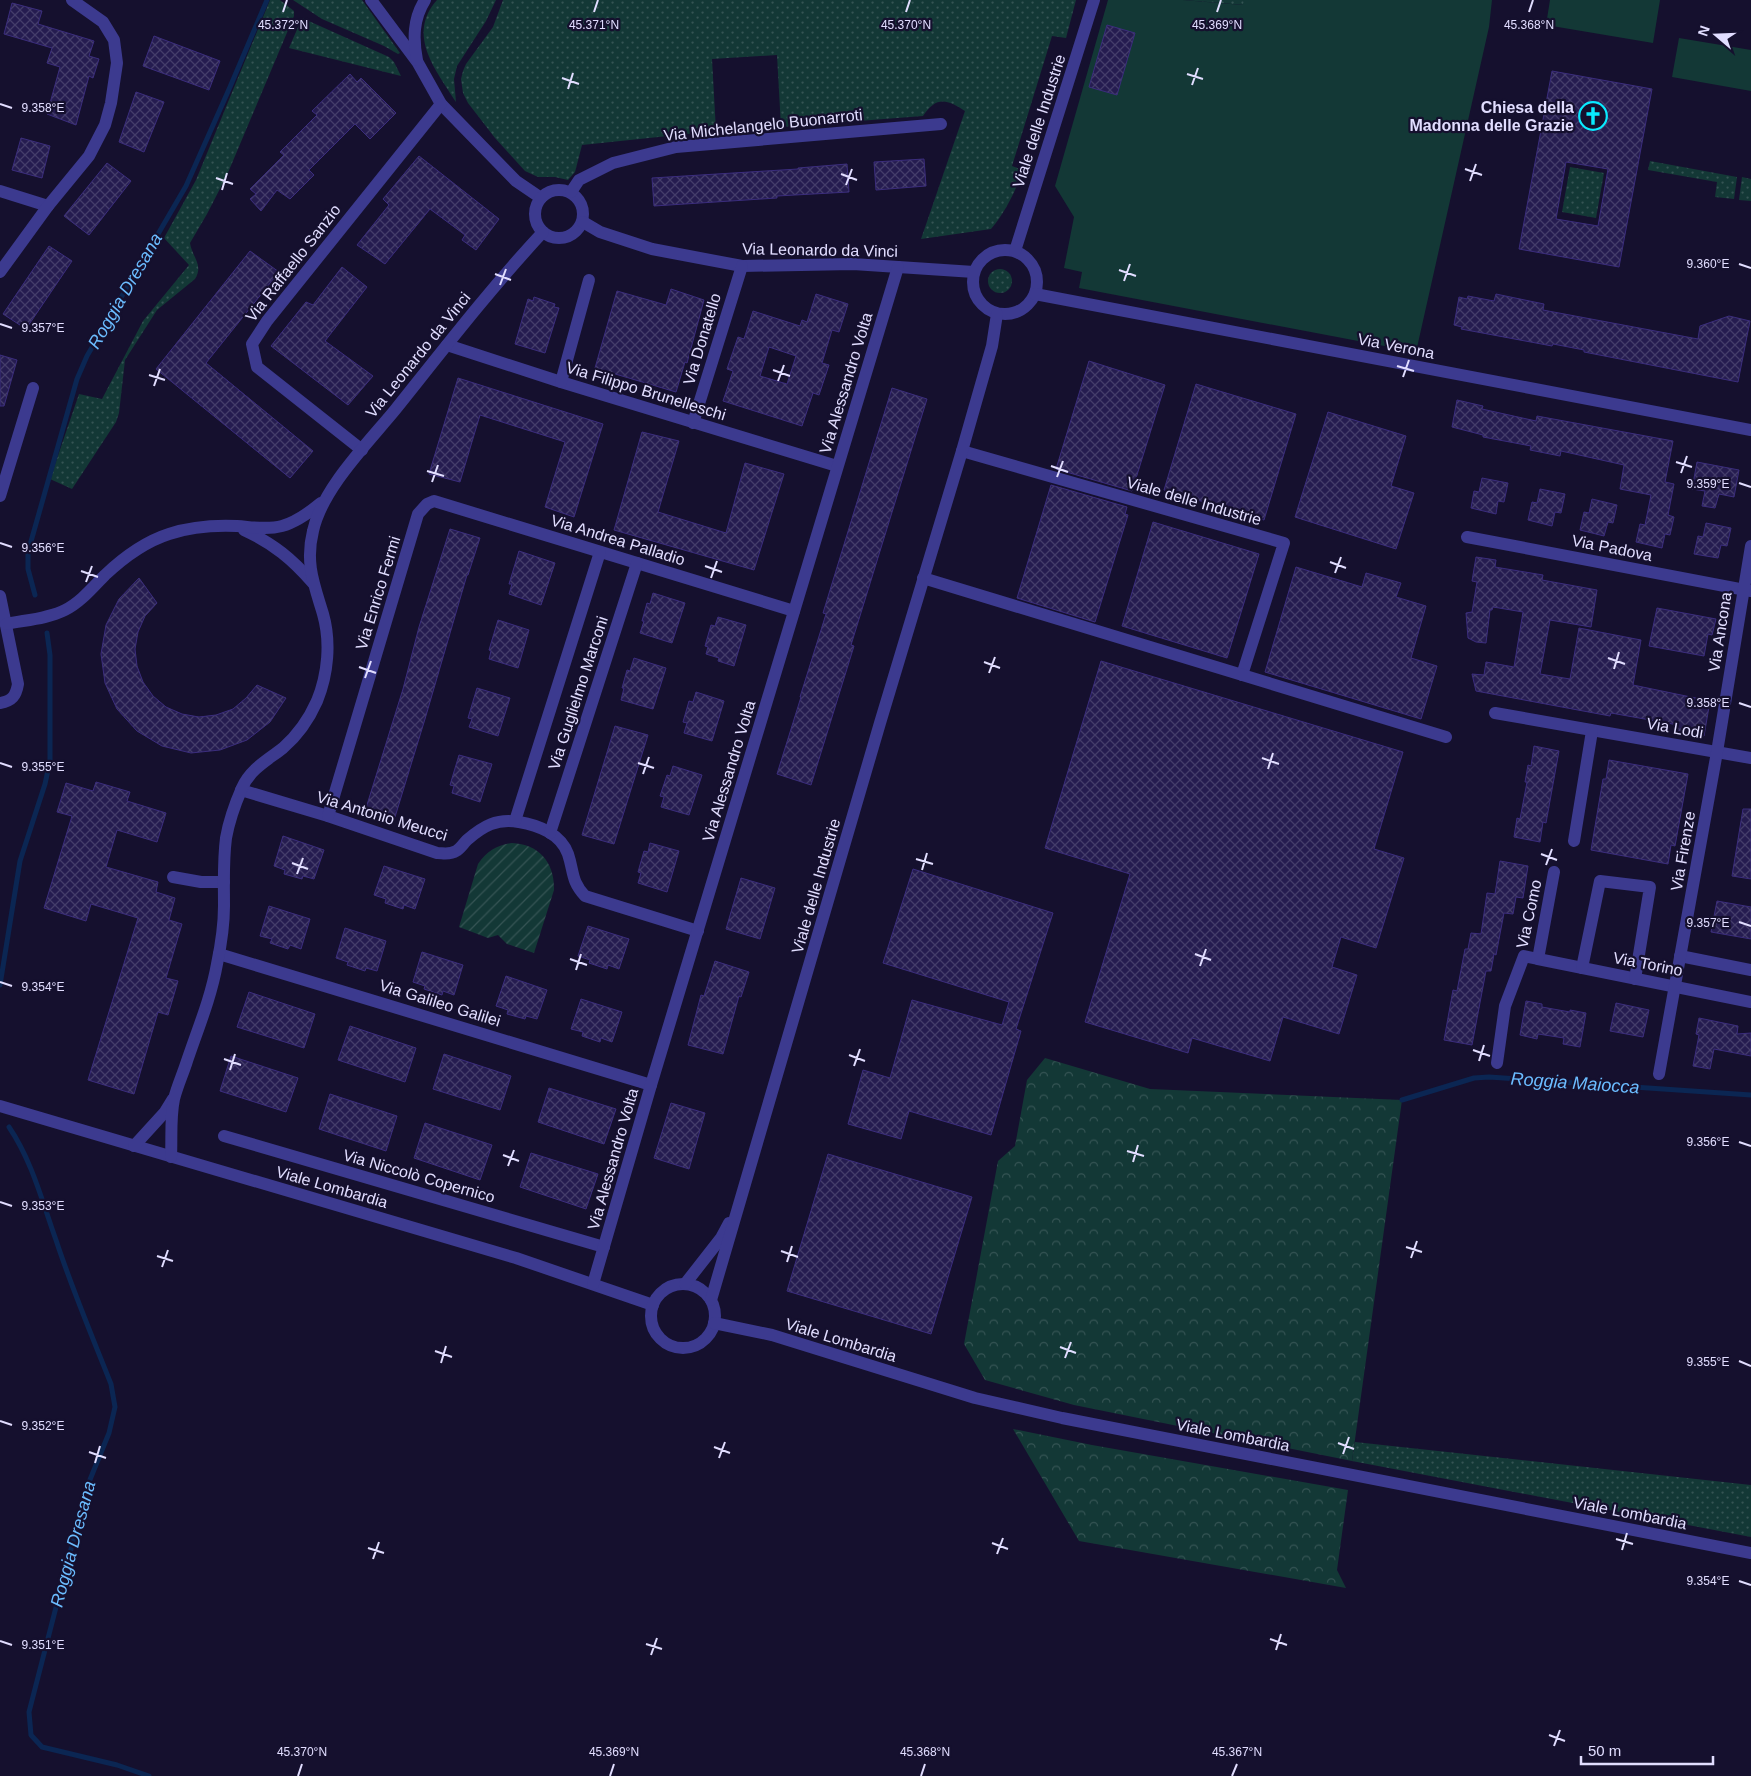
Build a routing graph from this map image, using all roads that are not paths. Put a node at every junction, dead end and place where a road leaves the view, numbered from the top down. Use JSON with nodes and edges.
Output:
{"nodes":[{"id":1,"x":72,"y":0,"type":"edge"},
{"id":2,"x":371,"y":0,"type":"edge"},
{"id":3,"x":425,"y":0,"type":"edge"},
{"id":4,"x":1094,"y":0,"type":"edge"},
{"id":5,"x":418,"y":63,"type":"junction"},
{"id":6,"x":441,"y":104,"type":"junction"},
{"id":7,"x":941,"y":124,"type":"dead end"},
{"id":8,"x":0,"y":192,"type":"edge"},
{"id":9,"x":571,"y":192,"type":"junction"},
{"id":10,"x":541,"y":198,"type":"junction"},
{"id":11,"x":48,"y":206,"type":"junction"},
{"id":12,"x":583,"y":222,"type":"junction"},
{"id":13,"x":543,"y":232,"type":"junction"},
{"id":14,"x":1015,"y":252,"type":"junction"},
{"id":15,"x":742,"y":266,"type":"junction"},
{"id":16,"x":898,"y":267,"type":"junction"},
{"id":17,"x":0,"y":272,"type":"edge"},
{"id":18,"x":974,"y":272,"type":"junction"},
{"id":19,"x":589,"y":280,"type":"dead end"},
{"id":20,"x":1035,"y":294,"type":"junction"},
{"id":21,"x":998,"y":314,"type":"junction"},
{"id":22,"x":447,"y":345,"type":"junction"},
{"id":23,"x":561,"y":382,"type":"junction"},
{"id":24,"x":33,"y":388,"type":"dead end"},
{"id":25,"x":693,"y":423,"type":"junction"},
{"id":26,"x":1751,"y":430,"type":"edge"},
{"id":27,"x":362,"y":450,"type":"junction"},
{"id":28,"x":962,"y":451,"type":"junction"},
{"id":29,"x":837,"y":466,"type":"junction"},
{"id":30,"x":0,"y":496,"type":"edge"},
{"id":31,"x":434,"y":501,"type":"joint"},
{"id":32,"x":324,"y":502,"type":"junction"},
{"id":33,"x":235,"y":526,"type":"junction"},
{"id":34,"x":1467,"y":536,"type":"dead end"},
{"id":35,"x":1751,"y":546,"type":"edge"},
{"id":36,"x":600,"y":552,"type":"junction"},
{"id":37,"x":637,"y":563,"type":"junction"},
{"id":38,"x":923,"y":578,"type":"junction"},
{"id":39,"x":314,"y":583,"type":"junction"},
{"id":40,"x":1747,"y":590,"type":"edge"},
{"id":41,"x":0,"y":596,"type":"edge"},
{"id":42,"x":794,"y":610,"type":"junction"},
{"id":43,"x":6,"y":624,"type":"junction"},
{"id":44,"x":1242,"y":675,"type":"junction"},
{"id":45,"x":0,"y":703,"type":"edge"},
{"id":46,"x":1495,"y":713,"type":"dead end"},
{"id":47,"x":1592,"y":730,"type":"junction"},
{"id":48,"x":1446,"y":738,"type":"dead end"},
{"id":49,"x":1717,"y":752,"type":"junction"},
{"id":50,"x":1751,"y":758,"type":"edge"},
{"id":51,"x":241,"y":790,"type":"junction"},
{"id":52,"x":328,"y":816,"type":"junction"},
{"id":53,"x":516,"y":821,"type":"junction"},
{"id":54,"x":550,"y":832,"type":"junction"},
{"id":55,"x":1574,"y":841,"type":"dead end"},
{"id":56,"x":1554,"y":872,"type":"dead end"},
{"id":57,"x":173,"y":877,"type":"dead end"},
{"id":58,"x":224,"y":882,"type":"junction"},
{"id":59,"x":698,"y":930,"type":"junction"},
{"id":60,"x":219,"y":954,"type":"junction"},
{"id":61,"x":1680,"y":956,"type":"junction"},
{"id":62,"x":1538,"y":959,"type":"junction"},
{"id":63,"x":1582,"y":968,"type":"junction"},
{"id":64,"x":1751,"y":970,"type":"edge"},
{"id":65,"x":1635,"y":979,"type":"junction"},
{"id":66,"x":1675,"y":986,"type":"junction"},
{"id":67,"x":1751,"y":1002,"type":"edge"},
{"id":68,"x":1497,"y":1063,"type":"dead end"},
{"id":69,"x":1659,"y":1074,"type":"dead end"},
{"id":70,"x":651,"y":1085,"type":"junction"},
{"id":71,"x":174,"y":1097,"type":"junction"},
{"id":72,"x":0,"y":1106,"type":"edge"},
{"id":73,"x":224,"y":1136,"type":"dead end"},
{"id":74,"x":134,"y":1146,"type":"junction"},
{"id":75,"x":171,"y":1157,"type":"junction"},
{"id":76,"x":740,"y":1204,"type":"junction"},
{"id":77,"x":604,"y":1247,"type":"junction"},
{"id":78,"x":593,"y":1284,"type":"junction"},
{"id":79,"x":685,"y":1284,"type":"junction"},
{"id":80,"x":711,"y":1300,"type":"junction"},
{"id":81,"x":653,"y":1305,"type":"junction"},
{"id":82,"x":714,"y":1323,"type":"junction"},
{"id":83,"x":1751,"y":1553,"type":"edge"}],
"edges":[{"from":1,"to":11,"type":"street"},
{"from":2,"to":5,"type":"street"},
{"from":3,"to":5,"type":"street"},
{"from":4,"to":14,"type":"street","name":"Viale delle Industrie"},
{"from":5,"to":6,"type":"street"},
{"from":6,"to":10,"type":"street"},
{"from":6,"to":27,"type":"street","name":"Via Raffaello Sanzio"},
{"from":7,"to":9,"type":"street","name":"Via Michelangelo Buonarroti"},
{"from":8,"to":11,"type":"street"},
{"from":9,"to":10,"type":"street"},
{"from":9,"to":12,"type":"street"},
{"from":10,"to":13,"type":"street"},
{"from":11,"to":17,"type":"street"},
{"from":12,"to":13,"type":"street"},
{"from":12,"to":15,"type":"street","name":"Via Leonardo da Vinci"},
{"from":13,"to":22,"type":"street","name":"Via Leonardo da Vinci"},
{"from":14,"to":18,"type":"street"},
{"from":14,"to":20,"type":"street"},
{"from":15,"to":16,"type":"street","name":"Via Leonardo da Vinci"},
{"from":15,"to":25,"type":"street","name":"Via Donatello"},
{"from":16,"to":18,"type":"street","name":"Via Leonardo da Vinci"},
{"from":16,"to":29,"type":"street","name":"Via Alessandro Volta"},
{"from":18,"to":21,"type":"street"},
{"from":19,"to":23,"type":"street"},
{"from":20,"to":21,"type":"street"},
{"from":20,"to":26,"type":"street","name":"Via Verona"},
{"from":21,"to":28,"type":"street","name":"Viale delle Industrie"},
{"from":22,"to":23,"type":"street","name":"Via Filippo Brunelleschi"},
{"from":22,"to":27,"type":"street","name":"Via Leonardo da Vinci"},
{"from":23,"to":25,"type":"street","name":"Via Filippo Brunelleschi"},
{"from":24,"to":30,"type":"street"},
{"from":25,"to":29,"type":"street","name":"Via Filippo Brunelleschi"},
{"from":27,"to":32,"type":"street","name":"Via Leonardo da Vinci"},
{"from":28,"to":38,"type":"street","name":"Viale delle Industrie"},
{"from":28,"to":44,"type":"street","name":"Viale delle Industrie"},
{"from":29,"to":42,"type":"street","name":"Via Alessandro Volta"},
{"from":31,"to":36,"type":"street","name":"Via Andrea Palladio"},
{"from":31,"to":52,"type":"street","name":"Via Enrico Fermi"},
{"from":32,"to":33,"type":"street","name":"Via Leonardo da Vinci"},
{"from":32,"to":39,"type":"street","name":"Via Leonardo da Vinci"},
{"from":33,"to":39,"type":"street","name":"Via Leonardo da Vinci"},
{"from":33,"to":43,"type":"street"},
{"from":34,"to":40,"type":"street","name":"Via Padova"},
{"from":35,"to":40,"type":"street","name":"Via Ancona"},
{"from":36,"to":37,"type":"street","name":"Via Andrea Palladio"},
{"from":36,"to":53,"type":"street","name":"Via Guglielmo Marconi"},
{"from":37,"to":42,"type":"street","name":"Via Andrea Palladio"},
{"from":37,"to":54,"type":"street","name":"Via Guglielmo Marconi"},
{"from":38,"to":44,"type":"street"},
{"from":38,"to":76,"type":"street","name":"Viale delle Industrie"},
{"from":39,"to":51,"type":"street","name":"Via Leonardo da Vinci"},
{"from":40,"to":49,"type":"street","name":"Via Ancona"},
{"from":41,"to":43,"type":"street"},
{"from":42,"to":59,"type":"street","name":"Via Alessandro Volta"},
{"from":43,"to":45,"type":"street"},
{"from":44,"to":48,"type":"street"},
{"from":46,"to":47,"type":"street","name":"Via Lodi"},
{"from":47,"to":49,"type":"street","name":"Via Lodi"},
{"from":47,"to":55,"type":"street"},
{"from":49,"to":50,"type":"street","name":"Via Lodi"},
{"from":49,"to":61,"type":"street","name":"Via Firenze"},
{"from":51,"to":52,"type":"street","name":"Via Antonio Meucci"},
{"from":51,"to":58,"type":"street","name":"Via Leonardo da Vinci"},
{"from":52,"to":53,"type":"street","name":"Via Antonio Meucci"},
{"from":53,"to":54,"type":"street","name":"Via Antonio Meucci"},
{"from":54,"to":59,"type":"street","name":"Via Antonio Meucci"},
{"from":56,"to":62,"type":"street","name":"Via Como"},
{"from":57,"to":58,"type":"street"},
{"from":58,"to":60,"type":"street","name":"Via Leonardo da Vinci"},
{"from":59,"to":70,"type":"street","name":"Via Alessandro Volta"},
{"from":60,"to":70,"type":"street","name":"Via Galileo Galilei"},
{"from":60,"to":71,"type":"street","name":"Via Leonardo da Vinci"},
{"from":61,"to":64,"type":"street","name":"Via Torino"},
{"from":61,"to":66,"type":"street","name":"Via Firenze"},
{"from":62,"to":63,"type":"street","name":"Via Torino"},
{"from":62,"to":68,"type":"street","name":"Via Como"},
{"from":63,"to":65,"type":"street","name":"Via Torino"},
{"from":63,"to":65,"type":"street"},
{"from":65,"to":66,"type":"street","name":"Via Torino"},
{"from":66,"to":67,"type":"street","name":"Via Torino"},
{"from":66,"to":69,"type":"street","name":"Via Firenze"},
{"from":70,"to":77,"type":"street","name":"Via Alessandro Volta"},
{"from":71,"to":74,"type":"street","name":"Via Leonardo da Vinci"},
{"from":71,"to":75,"type":"street","name":"Via Leonardo da Vinci"},
{"from":72,"to":74,"type":"street","name":"Viale Lombardia"},
{"from":73,"to":77,"type":"street","name":"Via Niccolò Copernico"},
{"from":74,"to":75,"type":"street","name":"Viale Lombardia"},
{"from":75,"to":78,"type":"street","name":"Viale Lombardia"},
{"from":76,"to":79,"type":"street","name":"Viale delle Industrie"},
{"from":76,"to":80,"type":"street","name":"Viale delle Industrie"},
{"from":77,"to":78,"type":"street","name":"Via Alessandro Volta"},
{"from":78,"to":81,"type":"street","name":"Viale Lombardia"},
{"from":79,"to":80,"type":"street"},
{"from":79,"to":81,"type":"street"},
{"from":80,"to":82,"type":"street"},
{"from":81,"to":82,"type":"street"},
{"from":82,"to":83,"type":"street","name":"Viale Lombardia"}]}
